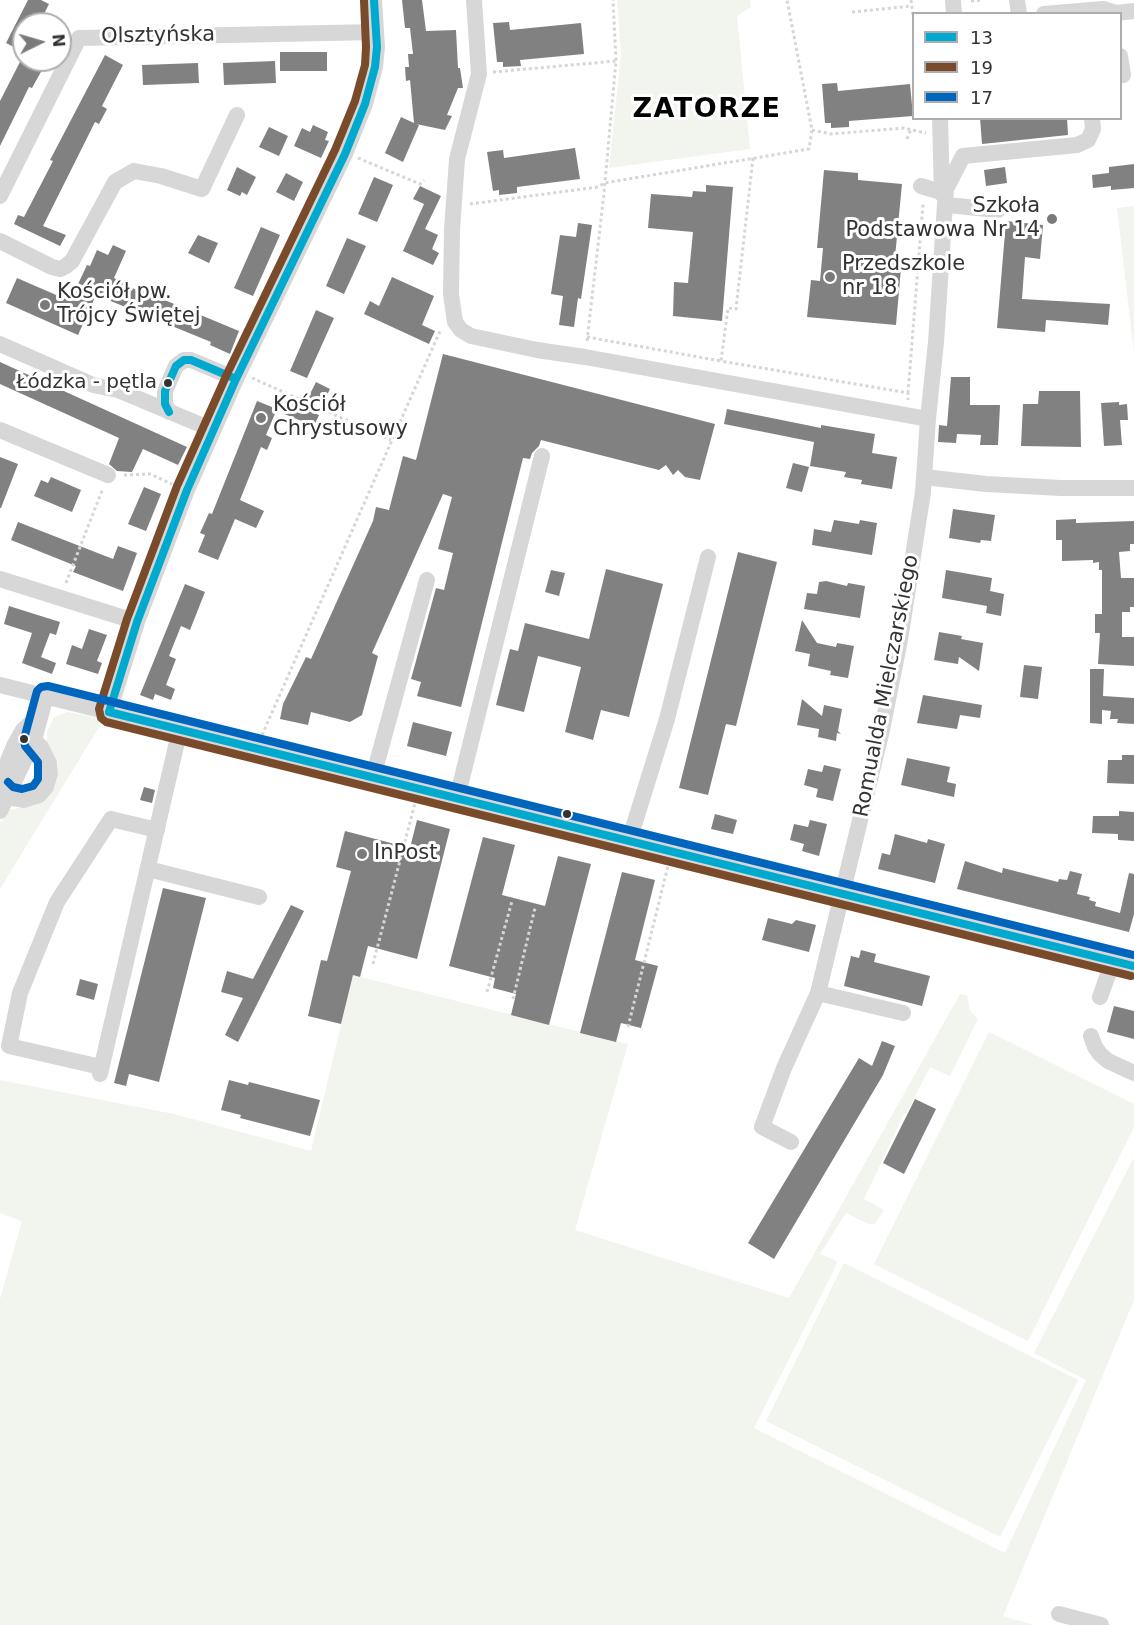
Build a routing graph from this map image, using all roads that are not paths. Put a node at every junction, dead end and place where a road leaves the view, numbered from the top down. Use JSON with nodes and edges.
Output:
{"nodes":[{"id":1,"x":374,"y":0,"type":"edge"},
{"id":2,"x":474,"y":0,"type":"edge"},
{"id":3,"x":1068,"y":12,"type":"edge"},
{"id":4,"x":1113,"y":12,"type":"edge"},
{"id":5,"x":376,"y":33,"type":"junction"},
{"id":6,"x":1122,"y":69,"type":"edge"},
{"id":7,"x":1123,"y":75,"type":"dead end"},
{"id":8,"x":237,"y":115,"type":"dead end"},
{"id":9,"x":1092,"y":120,"type":"edge"},
{"id":10,"x":935,"y":128,"type":"edge"},
{"id":11,"x":923,"y":186,"type":"road end"},
{"id":12,"x":0,"y":196,"type":"edge"},
{"id":13,"x":944,"y":199,"type":"junction"},
{"id":14,"x":998,"y":210,"type":"dead end"},
{"id":15,"x":0,"y":241,"type":"edge"},
{"id":16,"x":0,"y":344,"type":"edge"},
{"id":17,"x":238,"y":376,"type":"junction"},
{"id":18,"x":170,"y":412,"type":"junction"},
{"id":19,"x":928,"y":419,"type":"junction"},
{"id":20,"x":0,"y":430,"type":"edge"},
{"id":21,"x":213,"y":430,"type":"junction"},
{"id":22,"x":542,"y":456,"type":"dead end"},
{"id":23,"x":108,"y":475,"type":"road end"},
{"id":24,"x":924,"y":477,"type":"junction"},
{"id":25,"x":1134,"y":488,"type":"edge"},
{"id":26,"x":708,"y":557,"type":"dead end"},
{"id":27,"x":0,"y":579,"type":"edge"},
{"id":28,"x":427,"y":580,"type":"dead end"},
{"id":29,"x":137,"y":622,"type":"junction"},
{"id":30,"x":0,"y":685,"type":"edge"},
{"id":31,"x":46,"y":696,"type":"junction"},
{"id":32,"x":109,"y":712,"type":"junction"},
{"id":33,"x":41,"y":714,"type":"junction"},
{"id":34,"x":180,"y":729,"type":"junction"},
{"id":35,"x":34,"y":740,"type":"junction"},
{"id":36,"x":373,"y":777,"type":"junction"},
{"id":37,"x":0,"y":780,"type":"edge"},
{"id":38,"x":457,"y":798,"type":"junction"},
{"id":39,"x":2,"y":799,"type":"edge"},
{"id":40,"x":158,"y":830,"type":"junction"},
{"id":41,"x":629,"y":841,"type":"junction"},
{"id":42,"x":148,"y":869,"type":"junction"},
{"id":43,"x":843,"y":894,"type":"junction"},
{"id":44,"x":259,"y":897,"type":"dead end"},
{"id":45,"x":1113,"y":961,"type":"junction"},
{"id":46,"x":1134,"y":966,"type":"edge"},
{"id":47,"x":818,"y":993,"type":"junction"},
{"id":48,"x":1100,"y":997,"type":"dead end"},
{"id":49,"x":903,"y":1014,"type":"dead end"},
{"id":50,"x":1091,"y":1036,"type":"dead end"},
{"id":51,"x":1134,"y":1073,"type":"edge"},
{"id":52,"x":791,"y":1142,"type":"dead end"},
{"id":53,"x":1059,"y":1614,"type":"dead end"},
{"id":54,"x":1101,"y":1625,"type":"edge"}],
"edges":[{"from":1,"to":5,"type":"street"},
{"from":2,"to":19,"type":"street"},
{"from":3,"to":4,"type":"street"},
{"from":5,"to":12,"type":"street","name":"Olsztyńska"},
{"from":5,"to":17,"type":"street"},
{"from":6,"to":7,"type":"street"},
{"from":8,"to":15,"type":"street"},
{"from":9,"to":13,"type":"street"},
{"from":10,"to":13,"type":"street"},
{"from":11,"to":13,"type":"street"},
{"from":13,"to":14,"type":"street"},
{"from":13,"to":19,"type":"street","name":"Romualda Mielczarskiego"},
{"from":16,"to":18,"type":"street"},
{"from":17,"to":18,"type":"street"},
{"from":17,"to":21,"type":"street"},
{"from":18,"to":21,"type":"street"},
{"from":19,"to":24,"type":"street","name":"Romualda Mielczarskiego"},
{"from":20,"to":23,"type":"street"},
{"from":21,"to":29,"type":"street"},
{"from":22,"to":38,"type":"street"},
{"from":24,"to":25,"type":"street"},
{"from":24,"to":43,"type":"street","name":"Romualda Mielczarskiego"},
{"from":26,"to":41,"type":"street"},
{"from":27,"to":29,"type":"street"},
{"from":28,"to":36,"type":"street"},
{"from":29,"to":32,"type":"street"},
{"from":30,"to":31,"type":"street"},
{"from":31,"to":32,"type":"street"},
{"from":31,"to":33,"type":"street"},
{"from":32,"to":34,"type":"street"},
{"from":33,"to":35,"type":"street"},
{"from":33,"to":37,"type":"street"},
{"from":34,"to":36,"type":"street"},
{"from":34,"to":40,"type":"street"},
{"from":35,"to":39,"type":"street"},
{"from":35,"to":39,"type":"street"},
{"from":36,"to":38,"type":"street"},
{"from":38,"to":41,"type":"street"},
{"from":40,"to":42,"type":"street"},
{"from":40,"to":42,"type":"street"},
{"from":41,"to":43,"type":"street"},
{"from":42,"to":44,"type":"street"},
{"from":43,"to":45,"type":"street"},
{"from":43,"to":47,"type":"street","name":"Romualda Mielczarskiego"},
{"from":45,"to":46,"type":"street"},
{"from":45,"to":48,"type":"street"},
{"from":47,"to":49,"type":"street"},
{"from":47,"to":52,"type":"street","name":"Romualda Mielczarskiego"},
{"from":50,"to":51,"type":"street"},
{"from":53,"to":54,"type":"street"}]}
